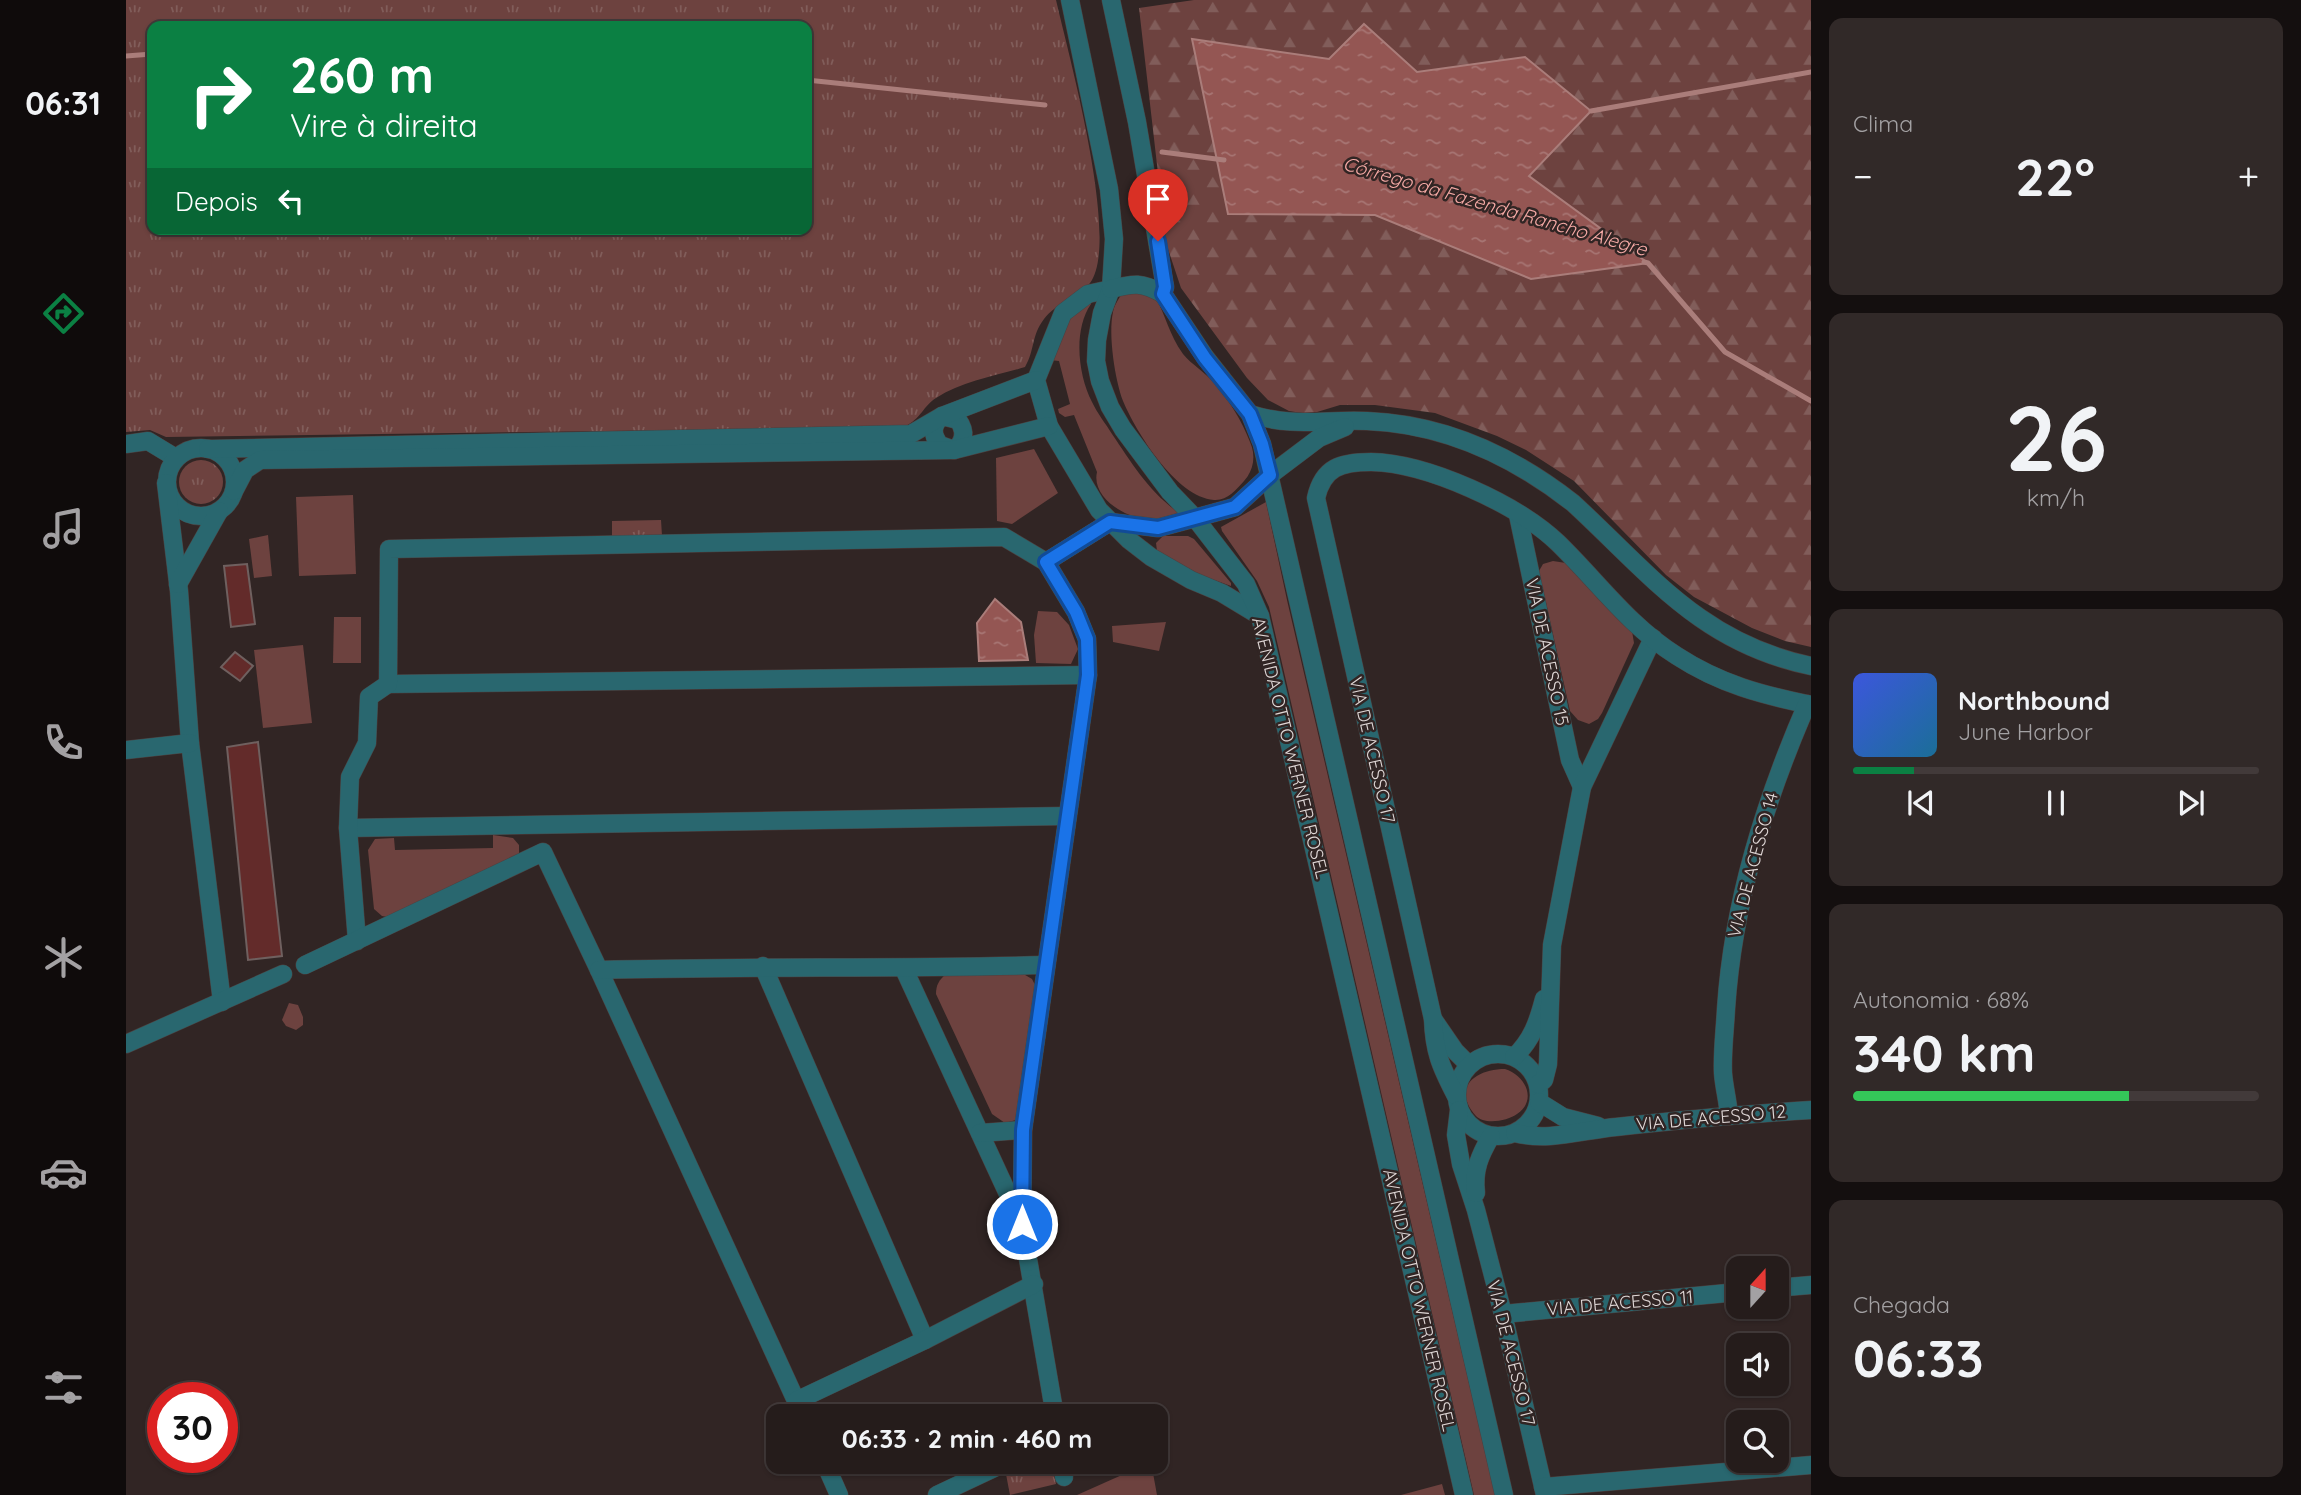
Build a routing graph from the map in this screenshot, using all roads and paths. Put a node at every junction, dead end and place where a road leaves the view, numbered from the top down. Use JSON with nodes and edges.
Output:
{"nodes":[{"id":1,"x":1070,"y":0,"type":"edge"},
{"id":2,"x":1111,"y":0,"type":"edge"},
{"id":3,"x":1111,"y":289,"type":"junction"},
{"id":4,"x":1163,"y":294,"type":"junction"},
{"id":5,"x":1036,"y":380,"type":"junction"},
{"id":6,"x":1250,"y":414,"type":"junction"},
{"id":7,"x":942,"y":416,"type":"junction"},
{"id":8,"x":1364,"y":420,"type":"junction"},
{"id":9,"x":1049,"y":426,"type":"junction"},
{"id":10,"x":126,"y":444,"type":"edge"},
{"id":11,"x":208,"y":449,"type":"junction"},
{"id":12,"x":954,"y":450,"type":"junction"},
{"id":13,"x":176,"y":458,"type":"junction"},
{"id":14,"x":1270,"y":475,"type":"junction"},
{"id":15,"x":166,"y":483,"type":"junction"},
{"id":16,"x":234,"y":491,"type":"junction"},
{"id":17,"x":219,"y":511,"type":"junction"},
{"id":18,"x":1518,"y":515,"type":"junction"},
{"id":19,"x":1195,"y":518,"type":"junction"},
{"id":20,"x":1110,"y":522,"type":"junction"},
{"id":21,"x":1046,"y":562,"type":"junction"},
{"id":22,"x":178,"y":584,"type":"junction"},
{"id":23,"x":1260,"y":616,"type":"junction"},
{"id":24,"x":1653,"y":638,"type":"junction"},
{"id":25,"x":1811,"y":666,"type":"edge"},
{"id":26,"x":1088,"y":675,"type":"junction"},
{"id":27,"x":388,"y":684,"type":"junction"},
{"id":28,"x":1809,"y":704,"type":"edge"},
{"id":29,"x":190,"y":743,"type":"junction"},
{"id":30,"x":126,"y":750,"type":"edge"},
{"id":31,"x":1582,"y":787,"type":"junction"},
{"id":32,"x":1067,"y":816,"type":"junction"},
{"id":33,"x":532,"y":825,"type":"junction"},
{"id":34,"x":348,"y":828,"type":"junction"},
{"id":35,"x":543,"y":852,"type":"junction"},
{"id":36,"x":357,"y":941,"type":"junction"},
{"id":37,"x":305,"y":965,"type":"dead end"},
{"id":38,"x":1046,"y":965,"type":"junction"},
{"id":39,"x":763,"y":966,"type":"junction"},
{"id":40,"x":904,"y":969,"type":"junction"},
{"id":41,"x":599,"y":970,"type":"junction"},
{"id":42,"x":283,"y":974,"type":"dead end"},
{"id":43,"x":1550,"y":982,"type":"junction"},
{"id":44,"x":222,"y":1002,"type":"junction"},
{"id":45,"x":1433,"y":1018,"type":"junction"},
{"id":46,"x":126,"y":1044,"type":"edge"},
{"id":47,"x":1514,"y":1057,"type":"junction"},
{"id":48,"x":1469,"y":1065,"type":"junction"},
{"id":49,"x":1538,"y":1093,"type":"junction"},
{"id":50,"x":1458,"y":1103,"type":"junction"},
{"id":51,"x":1811,"y":1110,"type":"edge"},
{"id":52,"x":1729,"y":1115,"type":"junction"},
{"id":53,"x":1612,"y":1127,"type":"junction"},
{"id":54,"x":1023,"y":1130,"type":"junction"},
{"id":55,"x":980,"y":1133,"type":"junction"},
{"id":56,"x":1515,"y":1133,"type":"junction"},
{"id":57,"x":1491,"y":1136,"type":"junction"},
{"id":58,"x":1476,"y":1210,"type":"junction"},
{"id":59,"x":1022,"y":1224,"type":"junction"},
{"id":60,"x":1034,"y":1284,"type":"junction"},
{"id":61,"x":1811,"y":1285,"type":"edge"},
{"id":62,"x":1789,"y":1287,"type":"edge"},
{"id":63,"x":1726,"y":1293,"type":"edge"},
{"id":64,"x":1503,"y":1314,"type":"junction"},
{"id":65,"x":925,"y":1340,"type":"junction"},
{"id":66,"x":798,"y":1404,"type":"edge"},
{"id":67,"x":807,"y":1404,"type":"edge"},
{"id":68,"x":1053,"y":1404,"type":"edge"},
{"id":69,"x":1811,"y":1465,"type":"edge"},
{"id":70,"x":830,"y":1474,"type":"edge"},
{"id":71,"x":981,"y":1474,"type":"edge"},
{"id":72,"x":1544,"y":1491,"type":"edge"},
{"id":73,"x":839,"y":1495,"type":"edge"},
{"id":74,"x":937,"y":1495,"type":"edge"},
{"id":75,"x":1464,"y":1495,"type":"edge"},
{"id":76,"x":1504,"y":1495,"type":"edge"}],
"edges":[{"from":1,"to":3,"type":"street","name":"AVENIDA OTTO WERNER ROSEL"},
{"from":2,"to":4,"type":"street"},
{"from":3,"to":4,"type":"street"},
{"from":3,"to":5,"type":"street"},
{"from":3,"to":19,"type":"street","name":"AVENIDA OTTO WERNER ROSEL"},
{"from":4,"to":6,"type":"street"},
{"from":5,"to":7,"type":"street"},
{"from":5,"to":9,"type":"street"},
{"from":6,"to":8,"type":"street"},
{"from":6,"to":14,"type":"street"},
{"from":7,"to":11,"type":"street"},
{"from":7,"to":12,"type":"street"},
{"from":8,"to":14,"type":"street"},
{"from":8,"to":25,"type":"street"},
{"from":9,"to":12,"type":"street"},
{"from":9,"to":20,"type":"street"},
{"from":10,"to":13,"type":"street"},
{"from":11,"to":13,"type":"street"},
{"from":11,"to":16,"type":"street"},
{"from":12,"to":16,"type":"street"},
{"from":13,"to":15,"type":"street"},
{"from":14,"to":19,"type":"street"},
{"from":14,"to":76,"type":"street"},
{"from":15,"to":17,"type":"street"},
{"from":15,"to":22,"type":"street"},
{"from":16,"to":17,"type":"street"},
{"from":17,"to":22,"type":"street"},
{"from":18,"to":24,"type":"street"},
{"from":18,"to":31,"type":"street","name":"VIA DE ACESSO 15"},
{"from":18,"to":45,"type":"street","name":"VIA DE ACESSO 17"},
{"from":19,"to":20,"type":"street"},
{"from":19,"to":23,"type":"street","name":"AVENIDA OTTO WERNER ROSEL"},
{"from":20,"to":21,"type":"street"},
{"from":20,"to":23,"type":"street"},
{"from":21,"to":26,"type":"street"},
{"from":21,"to":27,"type":"street"},
{"from":22,"to":29,"type":"street"},
{"from":23,"to":75,"type":"street","name":"AVENIDA OTTO WERNER ROSEL"},
{"from":24,"to":28,"type":"street"},
{"from":24,"to":31,"type":"street"},
{"from":26,"to":27,"type":"street"},
{"from":26,"to":32,"type":"street"},
{"from":27,"to":34,"type":"street"},
{"from":28,"to":52,"type":"street","name":"VIA DE ACESSO 14"},
{"from":29,"to":30,"type":"street"},
{"from":29,"to":44,"type":"street"},
{"from":31,"to":43,"type":"street"},
{"from":32,"to":33,"type":"street"},
{"from":32,"to":38,"type":"street"},
{"from":33,"to":34,"type":"street"},
{"from":33,"to":35,"type":"street"},
{"from":34,"to":36,"type":"street"},
{"from":35,"to":36,"type":"street"},
{"from":35,"to":41,"type":"street"},
{"from":36,"to":37,"type":"street"},
{"from":38,"to":40,"type":"street"},
{"from":38,"to":54,"type":"street"},
{"from":39,"to":40,"type":"street"},
{"from":39,"to":41,"type":"street"},
{"from":39,"to":65,"type":"street"},
{"from":40,"to":55,"type":"street"},
{"from":41,"to":66,"type":"street"},
{"from":42,"to":44,"type":"street"},
{"from":43,"to":47,"type":"street"},
{"from":43,"to":49,"type":"street"},
{"from":44,"to":46,"type":"street"},
{"from":45,"to":48,"type":"street","name":"VIA DE ACESSO 17"},
{"from":45,"to":50,"type":"street","name":"VIA DE ACESSO 17"},
{"from":47,"to":48,"type":"street"},
{"from":47,"to":49,"type":"street"},
{"from":48,"to":50,"type":"street"},
{"from":49,"to":53,"type":"street","name":"VIA DE ACESSO 12"},
{"from":49,"to":56,"type":"street"},
{"from":50,"to":57,"type":"street"},
{"from":50,"to":58,"type":"street","name":"VIA DE ACESSO 17"},
{"from":51,"to":52,"type":"street","name":"VIA DE ACESSO 12"},
{"from":52,"to":53,"type":"street","name":"VIA DE ACESSO 12"},
{"from":53,"to":56,"type":"street","name":"VIA DE ACESSO 12"},
{"from":54,"to":55,"type":"street"},
{"from":54,"to":59,"type":"street"},
{"from":55,"to":59,"type":"street"},
{"from":56,"to":57,"type":"street"},
{"from":57,"to":58,"type":"street","name":"VIA DE ACESSO 17"},
{"from":58,"to":64,"type":"street","name":"VIA DE ACESSO 17"},
{"from":59,"to":60,"type":"street"},
{"from":60,"to":65,"type":"street"},
{"from":60,"to":68,"type":"street"},
{"from":61,"to":62,"type":"street"},
{"from":63,"to":64,"type":"street","name":"VIA DE ACESSO 11"},
{"from":64,"to":72,"type":"street","name":"VIA DE ACESSO 17"},
{"from":65,"to":67,"type":"street"},
{"from":69,"to":72,"type":"street"},
{"from":70,"to":73,"type":"street"},
{"from":71,"to":74,"type":"street"}]}
